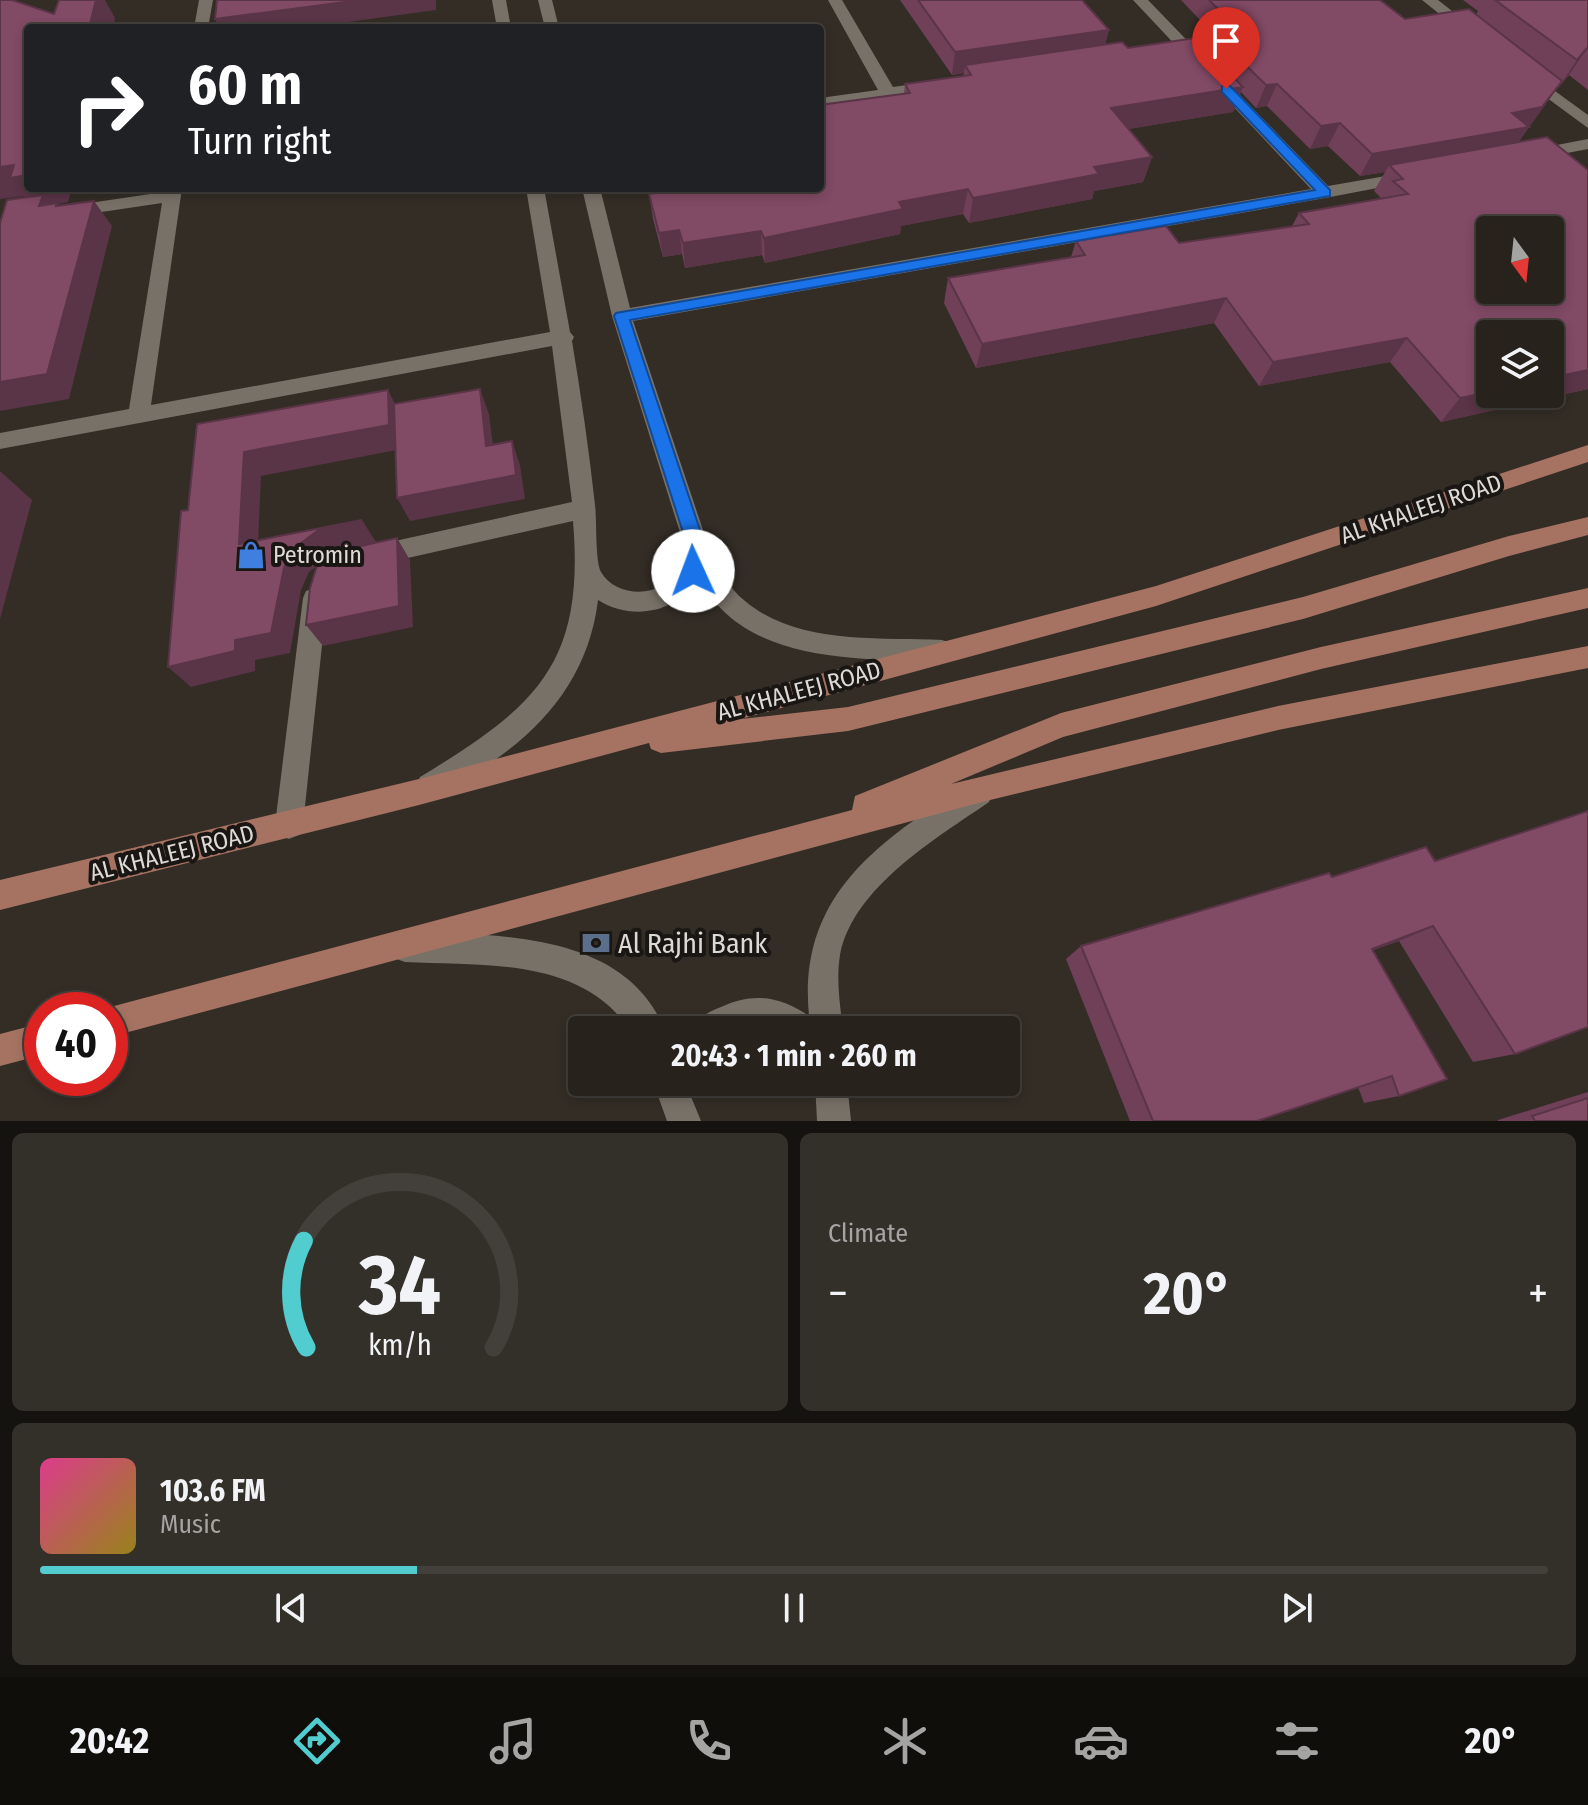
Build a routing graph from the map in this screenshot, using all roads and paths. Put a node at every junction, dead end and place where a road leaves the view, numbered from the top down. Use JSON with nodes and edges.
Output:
{"nodes":[{"id":1,"x":206,"y":0,"type":"edge"},
{"id":2,"x":499,"y":0,"type":"edge"},
{"id":3,"x":545,"y":0,"type":"edge"},
{"id":4,"x":835,"y":0,"type":"edge"},
{"id":5,"x":1140,"y":0,"type":"edge"},
{"id":6,"x":1454,"y":0,"type":"edge"},
{"id":7,"x":1431,"y":2,"type":"edge"},
{"id":8,"x":202,"y":24,"type":"edge"},
{"id":9,"x":503,"y":24,"type":"edge"},
{"id":10,"x":551,"y":24,"type":"edge"},
{"id":11,"x":1481,"y":40,"type":"edge"},
{"id":12,"x":1517,"y":68,"type":"edge"},
{"id":13,"x":951,"y":83,"type":"edge"},
{"id":14,"x":888,"y":93,"type":"junction"},
{"id":15,"x":824,"y":102,"type":"edge"},
{"id":16,"x":1588,"y":123,"type":"edge"},
{"id":17,"x":1588,"y":144,"type":"edge"},
{"id":18,"x":1511,"y":159,"type":"edge"},
{"id":19,"x":1433,"y":173,"type":"edge"},
{"id":20,"x":173,"y":192,"type":"edge"},
{"id":21,"x":536,"y":192,"type":"edge"},
{"id":22,"x":592,"y":192,"type":"edge"},
{"id":23,"x":1325,"y":193,"type":"junction"},
{"id":24,"x":47,"y":214,"type":"edge"},
{"id":25,"x":622,"y":316,"type":"junction"},
{"id":26,"x":564,"y":337,"type":"junction"},
{"id":27,"x":139,"y":416,"type":"junction"},
{"id":28,"x":0,"y":441,"type":"edge"},
{"id":29,"x":1588,"y":453,"type":"edge"},
{"id":30,"x":584,"y":509,"type":"junction"},
{"id":31,"x":1588,"y":526,"type":"edge"},
{"id":32,"x":696,"y":545,"type":"junction"},
{"id":33,"x":356,"y":560,"type":"edge"},
{"id":34,"x":586,"y":571,"type":"junction"},
{"id":35,"x":330,"y":572,"type":"edge"},
{"id":36,"x":1588,"y":598,"type":"edge"},
{"id":37,"x":948,"y":651,"type":"junction"},
{"id":38,"x":1588,"y":657,"type":"edge"},
{"id":39,"x":579,"y":749,"type":"junction"},
{"id":40,"x":986,"y":788,"type":"junction"},
{"id":41,"x":419,"y":792,"type":"junction"},
{"id":42,"x":289,"y":825,"type":"junction"},
{"id":43,"x":782,"y":840,"type":"junction"},
{"id":44,"x":0,"y":895,"type":"edge"},
{"id":45,"x":391,"y":946,"type":"junction"},
{"id":46,"x":128,"y":1016,"type":"edge"},
{"id":47,"x":639,"y":1016,"type":"edge"},
{"id":48,"x":738,"y":1016,"type":"edge"},
{"id":49,"x":783,"y":1016,"type":"edge"},
{"id":50,"x":826,"y":1016,"type":"edge"},
{"id":51,"x":24,"y":1044,"type":"edge"},
{"id":52,"x":0,"y":1050,"type":"edge"},
{"id":53,"x":675,"y":1096,"type":"edge"},
{"id":54,"x":683,"y":1096,"type":"edge"},
{"id":55,"x":686,"y":1121,"type":"edge"}],
"edges":[{"from":1,"to":8,"type":"street"},
{"from":2,"to":9,"type":"street"},
{"from":3,"to":10,"type":"street"},
{"from":4,"to":14,"type":"street"},
{"from":5,"to":23,"type":"street"},
{"from":6,"to":7,"type":"street"},
{"from":7,"to":11,"type":"street"},
{"from":12,"to":16,"type":"street"},
{"from":13,"to":14,"type":"street"},
{"from":14,"to":15,"type":"street"},
{"from":17,"to":18,"type":"street"},
{"from":19,"to":23,"type":"street"},
{"from":20,"to":24,"type":"street"},
{"from":20,"to":27,"type":"street"},
{"from":21,"to":26,"type":"street"},
{"from":22,"to":25,"type":"street"},
{"from":23,"to":25,"type":"street"},
{"from":25,"to":32,"type":"street"},
{"from":26,"to":27,"type":"street"},
{"from":26,"to":30,"type":"street"},
{"from":27,"to":28,"type":"street"},
{"from":29,"to":37,"type":"main road","name":"AL KHALEEJ ROAD"},
{"from":30,"to":33,"type":"street"},
{"from":30,"to":34,"type":"street"},
{"from":31,"to":39,"type":"main road"},
{"from":32,"to":34,"type":"street"},
{"from":32,"to":37,"type":"street"},
{"from":34,"to":41,"type":"street"},
{"from":35,"to":42,"type":"street"},
{"from":36,"to":43,"type":"main road"},
{"from":37,"to":39,"type":"main road","name":"AL KHALEEJ ROAD"},
{"from":38,"to":40,"type":"main road"},
{"from":39,"to":41,"type":"main road","name":"AL KHALEEJ ROAD"},
{"from":40,"to":43,"type":"main road"},
{"from":40,"to":50,"type":"street"},
{"from":41,"to":42,"type":"main road","name":"AL KHALEEJ ROAD"},
{"from":42,"to":44,"type":"main road","name":"AL KHALEEJ ROAD"},
{"from":43,"to":45,"type":"main road"},
{"from":45,"to":46,"type":"main road"},
{"from":45,"to":47,"type":"street"},
{"from":48,"to":49,"type":"street"},
{"from":51,"to":52,"type":"main road"},
{"from":53,"to":55,"type":"street"},
{"from":54,"to":55,"type":"street"}]}
